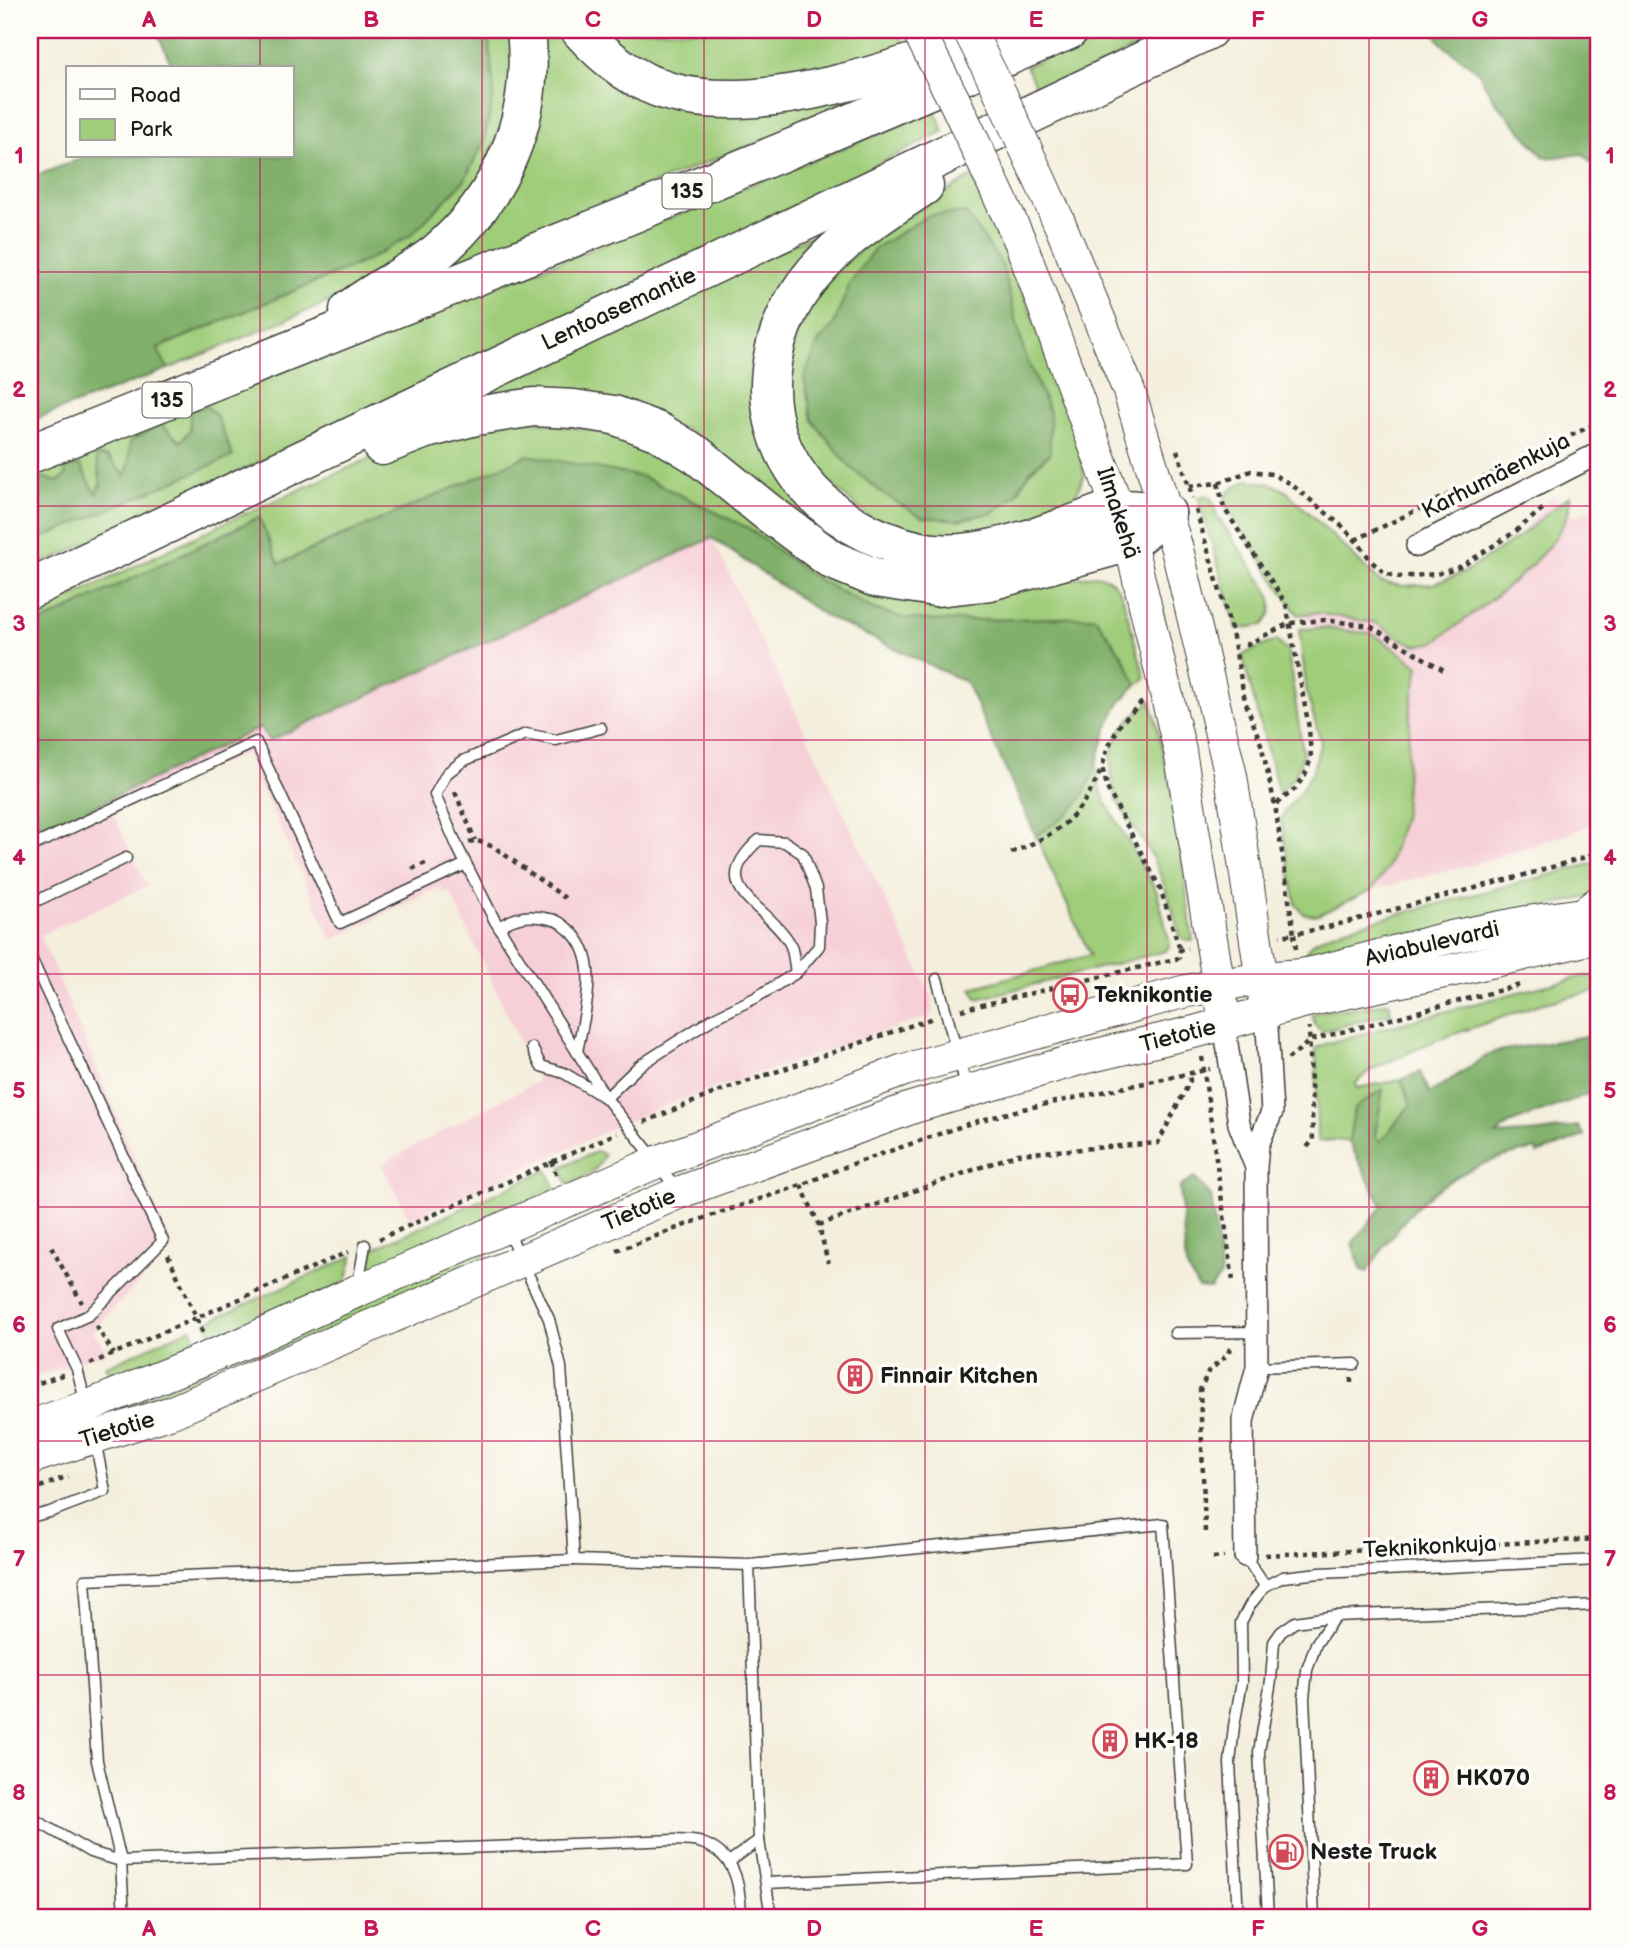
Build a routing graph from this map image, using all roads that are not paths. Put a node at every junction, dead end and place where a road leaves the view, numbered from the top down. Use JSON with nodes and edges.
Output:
{"nodes":[{"id":1,"x":526,"y":30,"type":"edge"},
{"id":2,"x":580,"y":30,"type":"edge"},
{"id":3,"x":918,"y":30,"type":"edge"},
{"id":4,"x":969,"y":30,"type":"edge"},
{"id":5,"x":1007,"y":30,"type":"edge"},
{"id":6,"x":1069,"y":30,"type":"edge"},
{"id":7,"x":1208,"y":30,"type":"edge"},
{"id":8,"x":977,"y":139,"type":"junction"},
{"id":9,"x":303,"y":346,"type":"junction"},
{"id":10,"x":1599,"y":453,"type":"edge"},
{"id":11,"x":30,"y":454,"type":"edge"},
{"id":12,"x":282,"y":470,"type":"junction"},
{"id":13,"x":1178,"y":500,"type":"junction"},
{"id":14,"x":1124,"y":525,"type":"junction"},
{"id":15,"x":1417,"y":545,"type":"dead end"},
{"id":16,"x":30,"y":589,"type":"edge"},
{"id":17,"x":601,"y":728,"type":"dead end"},
{"id":18,"x":30,"y":847,"type":"edge"},
{"id":19,"x":126,"y":858,"type":"dead end"},
{"id":20,"x":466,"y":864,"type":"junction"},
{"id":21,"x":30,"y":904,"type":"edge"},
{"id":22,"x":1595,"y":917,"type":"edge"},
{"id":23,"x":499,"y":927,"type":"junction"},
{"id":24,"x":30,"y":957,"type":"edge"},
{"id":25,"x":796,"y":973,"type":"junction"},
{"id":26,"x":1262,"y":978,"type":"junction"},
{"id":27,"x":937,"y":979,"type":"dead end"},
{"id":28,"x":1219,"y":985,"type":"junction"},
{"id":29,"x":1266,"y":1011,"type":"junction"},
{"id":30,"x":1211,"y":1028,"type":"junction"},
{"id":31,"x":533,"y":1048,"type":"dead end"},
{"id":32,"x":577,"y":1052,"type":"junction"},
{"id":33,"x":957,"y":1054,"type":"junction"},
{"id":34,"x":968,"y":1091,"type":"junction"},
{"id":35,"x":606,"y":1098,"type":"junction"},
{"id":36,"x":657,"y":1162,"type":"junction"},
{"id":37,"x":1256,"y":1167,"type":"junction"},
{"id":38,"x":678,"y":1193,"type":"junction"},
{"id":39,"x":506,"y":1227,"type":"junction"},
{"id":40,"x":365,"y":1245,"type":"road end"},
{"id":41,"x":522,"y":1260,"type":"junction"},
{"id":42,"x":357,"y":1291,"type":"junction"},
{"id":43,"x":1246,"y":1332,"type":"junction"},
{"id":44,"x":1175,"y":1333,"type":"dead end"},
{"id":45,"x":1355,"y":1364,"type":"dead end"},
{"id":46,"x":1257,"y":1367,"type":"junction"},
{"id":47,"x":91,"y":1421,"type":"junction"},
{"id":48,"x":30,"y":1426,"type":"edge"},
{"id":49,"x":30,"y":1458,"type":"edge"},
{"id":50,"x":30,"y":1517,"type":"edge"},
{"id":51,"x":1245,"y":1556,"type":"joint"},
{"id":52,"x":574,"y":1560,"type":"junction"},
{"id":53,"x":1599,"y":1560,"type":"edge"},
{"id":54,"x":750,"y":1565,"type":"junction"},
{"id":55,"x":1265,"y":1586,"type":"junction"},
{"id":56,"x":1599,"y":1605,"type":"edge"},
{"id":57,"x":1335,"y":1616,"type":"junction"},
{"id":58,"x":30,"y":1817,"type":"edge"},
{"id":59,"x":759,"y":1840,"type":"junction"},
{"id":60,"x":121,"y":1860,"type":"junction"},
{"id":61,"x":729,"y":1862,"type":"junction"},
{"id":62,"x":766,"y":1883,"type":"junction"},
{"id":63,"x":124,"y":1917,"type":"edge"},
{"id":64,"x":741,"y":1917,"type":"edge"},
{"id":65,"x":771,"y":1917,"type":"edge"},
{"id":66,"x":1238,"y":1917,"type":"edge"},
{"id":67,"x":1268,"y":1917,"type":"edge"},
{"id":68,"x":1314,"y":1917,"type":"edge"}],
"edges":[{"from":1,"to":9,"type":"highway"},
{"from":2,"to":5,"type":"highway"},
{"from":3,"to":14,"type":"main road","name":"Ilmakehä","bridge":true},
{"from":4,"to":13,"type":"main road","name":"Ilmakehä","bridge":true},
{"from":6,"to":9,"type":"highway","number":"135"},
{"from":7,"to":8,"type":"highway","name":"Lentoasemantie"},
{"from":8,"to":12,"type":"highway","name":"Lentoasemantie"},
{"from":8,"to":14,"type":"highway"},
{"from":9,"to":11,"type":"highway","number":"135"},
{"from":10,"to":15,"type":"street","name":"Karhumäenkuja"},
{"from":12,"to":14,"type":"highway"},
{"from":12,"to":16,"type":"highway","name":"Lentoasemantie"},
{"from":13,"to":14,"type":"highway"},
{"from":13,"to":26,"type":"main road","name":"Ilmakehä"},
{"from":14,"to":28,"type":"main road","name":"Ilmakehä"},
{"from":17,"to":20,"type":"lane"},
{"from":18,"to":20,"type":"lane"},
{"from":19,"to":21,"type":"lane"},
{"from":20,"to":23,"type":"lane"},
{"from":22,"to":26,"type":"main road","name":"Aviabulevardi"},
{"from":22,"to":29,"type":"main road","name":"Aviabulevardi"},
{"from":23,"to":32,"type":"lane"},
{"from":23,"to":32,"type":"lane"},
{"from":24,"to":47,"type":"lane"},
{"from":25,"to":25,"type":"lane"},
{"from":25,"to":35,"type":"lane"},
{"from":26,"to":28,"type":"main road","name":"Tietotie"},
{"from":26,"to":29,"type":"main road","name":"Ilmakehä"},
{"from":27,"to":33,"type":"lane"},
{"from":28,"to":30,"type":"main road","name":"Ilmakehä"},
{"from":28,"to":33,"type":"main road","name":"Tietotie"},
{"from":29,"to":30,"type":"main road","name":"Tietotie"},
{"from":29,"to":37,"type":"street"},
{"from":30,"to":34,"type":"main road","name":"Tietotie"},
{"from":30,"to":37,"type":"street"},
{"from":31,"to":35,"type":"lane"},
{"from":32,"to":35,"type":"lane"},
{"from":33,"to":34,"type":"lane"},
{"from":33,"to":36,"type":"main road","name":"Tietotie"},
{"from":34,"to":38,"type":"main road","name":"Tietotie"},
{"from":35,"to":36,"type":"lane"},
{"from":36,"to":38,"type":"lane"},
{"from":36,"to":39,"type":"main road","name":"Tietotie"},
{"from":37,"to":43,"type":"street"},
{"from":38,"to":41,"type":"main road","name":"Tietotie"},
{"from":39,"to":41,"type":"lane"},
{"from":39,"to":42,"type":"main road","name":"Tietotie"},
{"from":40,"to":42,"type":"lane"},
{"from":41,"to":47,"type":"main road","name":"Tietotie"},
{"from":41,"to":52,"type":"lane"},
{"from":42,"to":47,"type":"main road","name":"Tietotie"},
{"from":43,"to":44,"type":"lane"},
{"from":43,"to":46,"type":"street"},
{"from":45,"to":46,"type":"lane"},
{"from":46,"to":51,"type":"street"},
{"from":47,"to":48,"type":"main road","name":"Tietotie"},
{"from":47,"to":49,"type":"main road","name":"Tietotie"},
{"from":47,"to":50,"type":"lane"},
{"from":51,"to":55,"type":"lane"},
{"from":52,"to":54,"type":"lane"},
{"from":52,"to":60,"type":"lane"},
{"from":53,"to":55,"type":"lane","name":"Teknikonkuja"},
{"from":54,"to":59,"type":"lane"},
{"from":54,"to":62,"type":"lane"},
{"from":55,"to":66,"type":"lane"},
{"from":56,"to":57,"type":"lane"},
{"from":57,"to":67,"type":"lane"},
{"from":57,"to":68,"type":"lane"},
{"from":58,"to":60,"type":"lane"},
{"from":59,"to":61,"type":"lane"},
{"from":59,"to":62,"type":"lane"},
{"from":60,"to":61,"type":"lane"},
{"from":60,"to":63,"type":"lane"},
{"from":61,"to":64,"type":"lane"},
{"from":62,"to":65,"type":"lane"}]}
